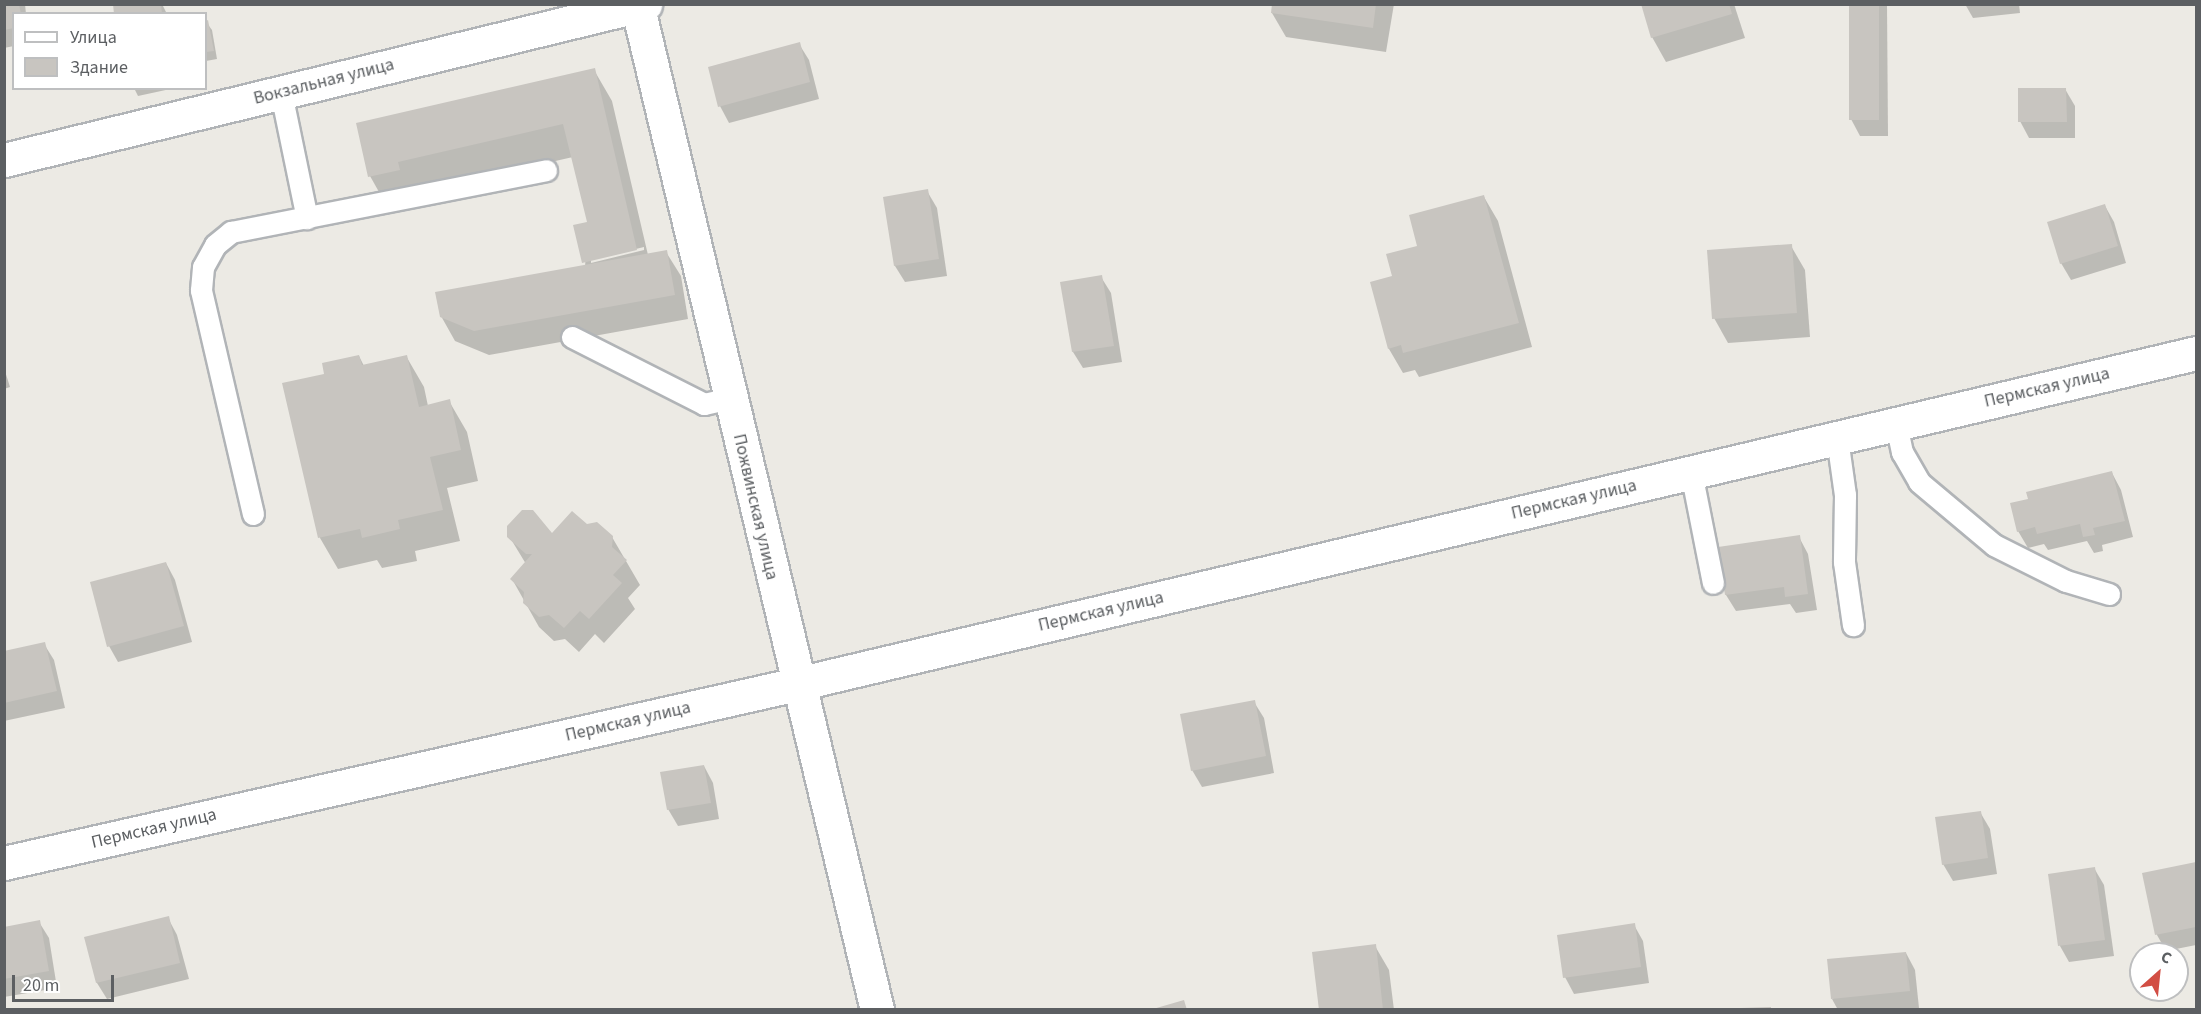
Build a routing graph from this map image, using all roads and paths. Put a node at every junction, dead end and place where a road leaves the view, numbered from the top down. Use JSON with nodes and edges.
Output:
{"nodes":[{"id":1,"x":640,"y":5,"type":"edge"},
{"id":2,"x":281,"y":93,"type":"junction"},
{"id":3,"x":4,"y":160,"type":"edge"},
{"id":4,"x":546,"y":170,"type":"dead end"},
{"id":5,"x":307,"y":218,"type":"junction"},
{"id":6,"x":572,"y":338,"type":"dead end"},
{"id":7,"x":2196,"y":353,"type":"edge"},
{"id":8,"x":730,"y":398,"type":"junction"},
{"id":9,"x":1896,"y":424,"type":"junction"},
{"id":10,"x":1837,"y":438,"type":"junction"},
{"id":11,"x":1691,"y":472,"type":"junction"},
{"id":12,"x":253,"y":514,"type":"dead end"},
{"id":13,"x":1713,"y":583,"type":"dead end"},
{"id":14,"x":2109,"y":594,"type":"dead end"},
{"id":15,"x":1853,"y":625,"type":"dead end"},
{"id":16,"x":797,"y":684,"type":"junction"},
{"id":17,"x":4,"y":863,"type":"edge"},
{"id":18,"x":878,"y":1010,"type":"edge"}],
"edges":[{"from":1,"to":2,"type":"street","name":"Вокзальная улица"},
{"from":1,"to":8,"type":"street","name":"Пожвинская улица"},
{"from":2,"to":3,"type":"street","name":"Вокзальная улица"},
{"from":2,"to":5,"type":"lane"},
{"from":4,"to":5,"type":"lane"},
{"from":5,"to":12,"type":"lane"},
{"from":6,"to":8,"type":"lane"},
{"from":7,"to":9,"type":"street","name":"Пермская улица"},
{"from":8,"to":16,"type":"street","name":"Пожвинская улица"},
{"from":9,"to":10,"type":"street","name":"Пермская улица"},
{"from":9,"to":14,"type":"lane"},
{"from":10,"to":11,"type":"street","name":"Пермская улица"},
{"from":10,"to":15,"type":"lane"},
{"from":11,"to":13,"type":"lane"},
{"from":11,"to":16,"type":"street","name":"Пермская улица"},
{"from":16,"to":17,"type":"street","name":"Пермская улица"},
{"from":16,"to":18,"type":"street","name":"Пожвинская улица"}]}
